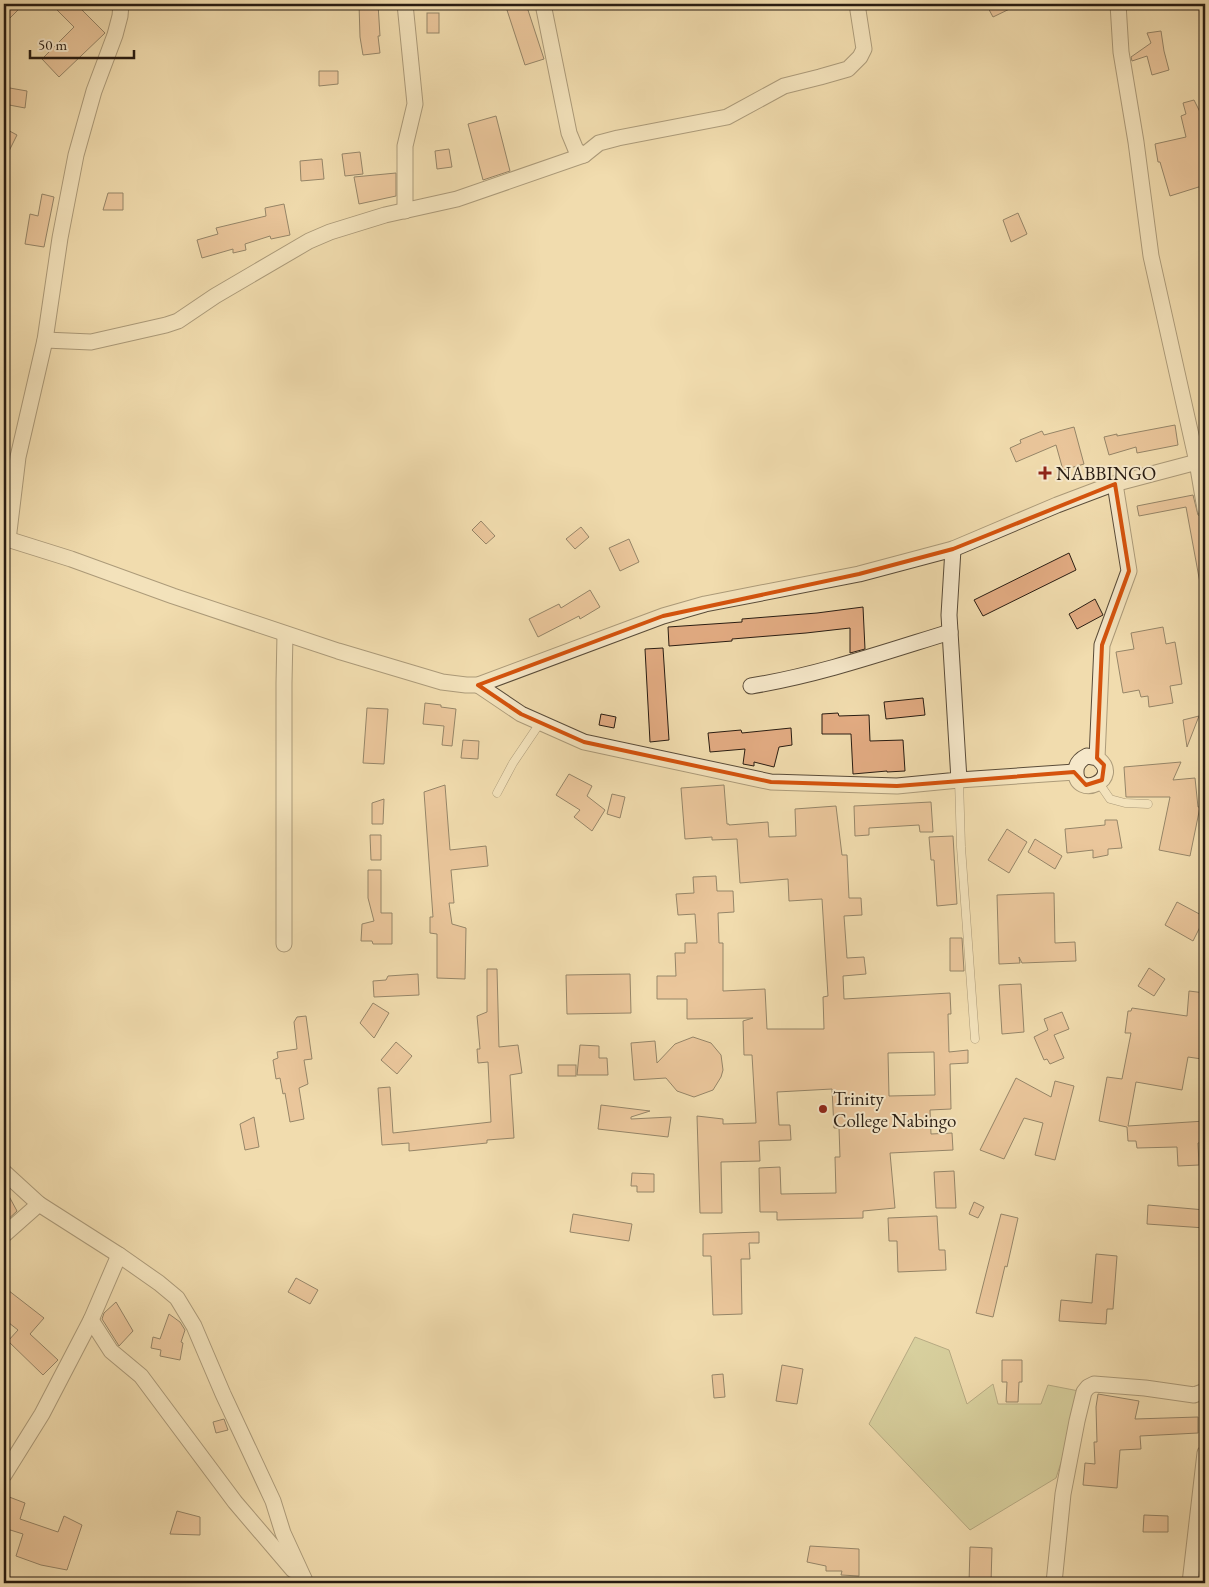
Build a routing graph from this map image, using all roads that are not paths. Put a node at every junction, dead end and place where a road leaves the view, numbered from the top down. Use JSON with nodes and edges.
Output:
{"nodes":[{"id":1,"x":121,"y":4,"type":"edge"},
{"id":2,"x":405,"y":4,"type":"edge"},
{"id":3,"x":543,"y":4,"type":"edge"},
{"id":4,"x":857,"y":4,"type":"edge"},
{"id":5,"x":1118,"y":4,"type":"edge"},
{"id":6,"x":584,"y":155,"type":"junction"},
{"id":7,"x":405,"y":211,"type":"junction"},
{"id":8,"x":45,"y":340,"type":"junction"},
{"id":9,"x":1201,"y":462,"type":"edge"},
{"id":10,"x":1115,"y":484,"type":"junction"},
{"id":11,"x":1205,"y":509,"type":"edge"},
{"id":12,"x":6,"y":539,"type":"edge"},
{"id":13,"x":952,"y":549,"type":"junction"},
{"id":14,"x":950,"y":632,"type":"junction"},
{"id":15,"x":285,"y":634,"type":"junction"},
{"id":16,"x":478,"y":685,"type":"junction"},
{"id":17,"x":751,"y":686,"type":"dead end"},
{"id":18,"x":540,"y":723,"type":"junction"},
{"id":19,"x":1097,"y":758,"type":"junction"},
{"id":20,"x":1076,"y":772,"type":"junction"},
{"id":21,"x":959,"y":780,"type":"junction"},
{"id":22,"x":1099,"y":783,"type":"junction"},
{"id":23,"x":497,"y":794,"type":"dead end"},
{"id":24,"x":1148,"y":804,"type":"dead end"},
{"id":25,"x":284,"y":944,"type":"dead end"},
{"id":26,"x":975,"y":1039,"type":"dead end"},
{"id":27,"x":4,"y":1172,"type":"edge"},
{"id":28,"x":39,"y":1204,"type":"junction"},
{"id":29,"x":4,"y":1235,"type":"edge"},
{"id":30,"x":119,"y":1255,"type":"junction"},
{"id":31,"x":91,"y":1320,"type":"junction"},
{"id":32,"x":1205,"y":1390,"type":"edge"},
{"id":33,"x":1205,"y":1453,"type":"edge"},
{"id":34,"x":4,"y":1475,"type":"edge"},
{"id":35,"x":305,"y":1583,"type":"edge"},
{"id":36,"x":1054,"y":1583,"type":"edge"},
{"id":37,"x":1190,"y":1583,"type":"edge"}],
"edges":[{"from":1,"to":8,"type":"street"},
{"from":2,"to":7,"type":"street"},
{"from":3,"to":6,"type":"street"},
{"from":4,"to":6,"type":"street"},
{"from":5,"to":9,"type":"street"},
{"from":6,"to":7,"type":"street"},
{"from":7,"to":8,"type":"street"},
{"from":8,"to":12,"type":"street"},
{"from":9,"to":10,"type":"street"},
{"from":9,"to":11,"type":"street"},
{"from":10,"to":13,"type":"street"},
{"from":10,"to":19,"type":"street"},
{"from":12,"to":15,"type":"street"},
{"from":13,"to":14,"type":"street"},
{"from":13,"to":16,"type":"street"},
{"from":14,"to":17,"type":"street"},
{"from":14,"to":21,"type":"street"},
{"from":15,"to":16,"type":"street"},
{"from":15,"to":25,"type":"street"},
{"from":16,"to":18,"type":"street"},
{"from":18,"to":21,"type":"street"},
{"from":18,"to":23,"type":"lane"},
{"from":19,"to":20,"type":"street"},
{"from":19,"to":22,"type":"street"},
{"from":20,"to":21,"type":"street"},
{"from":20,"to":22,"type":"street"},
{"from":21,"to":26,"type":"lane"},
{"from":22,"to":24,"type":"lane"},
{"from":27,"to":28,"type":"street"},
{"from":28,"to":29,"type":"street"},
{"from":28,"to":30,"type":"street"},
{"from":30,"to":31,"type":"street"},
{"from":30,"to":35,"type":"street"},
{"from":31,"to":34,"type":"street"},
{"from":31,"to":35,"type":"street"},
{"from":32,"to":36,"type":"street"},
{"from":33,"to":37,"type":"street"}]}
